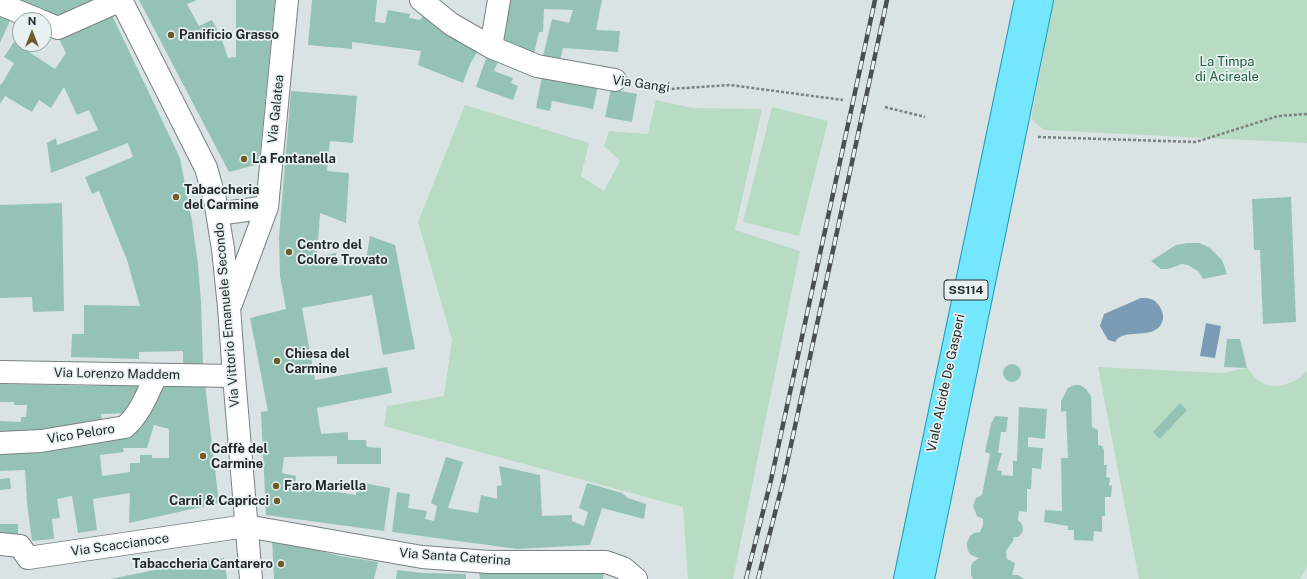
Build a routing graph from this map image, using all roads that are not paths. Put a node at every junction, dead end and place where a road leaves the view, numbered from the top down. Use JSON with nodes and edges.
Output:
{"nodes":[{"id":1,"x":121,"y":0,"type":"edge"},
{"id":2,"x":287,"y":0,"type":"edge"},
{"id":3,"x":421,"y":0,"type":"edge"},
{"id":4,"x":499,"y":0,"type":"edge"},
{"id":5,"x":1026,"y":0,"type":"edge"},
{"id":6,"x":1042,"y":0,"type":"edge"},
{"id":7,"x":0,"y":4,"type":"edge"},
{"id":8,"x":20,"y":12,"type":"edge"},
{"id":9,"x":52,"y":25,"type":"edge"},
{"id":10,"x":491,"y":47,"type":"junction"},
{"id":11,"x":615,"y":80,"type":"road end"},
{"id":12,"x":267,"y":207,"type":"junction"},
{"id":13,"x":218,"y":214,"type":"junction"},
{"id":14,"x":230,"y":307,"type":"junction"},
{"id":15,"x":0,"y":372,"type":"edge"},
{"id":16,"x":156,"y":375,"type":"junction"},
{"id":17,"x":234,"y":376,"type":"junction"},
{"id":18,"x":0,"y":443,"type":"edge"},
{"id":19,"x":246,"y":526,"type":"junction"},
{"id":20,"x":0,"y":544,"type":"edge"},
{"id":21,"x":251,"y":579,"type":"edge"},
{"id":22,"x":636,"y":579,"type":"edge"},
{"id":23,"x":905,"y":579,"type":"edge"},
{"id":24,"x":923,"y":579,"type":"edge"}],
"edges":[{"from":1,"to":9,"type":"street"},
{"from":1,"to":13,"type":"street","name":"Via Vittorio Emanuele Secondo"},
{"from":2,"to":12,"type":"street","name":"Via Galatea"},
{"from":3,"to":10,"type":"street","name":"Via Gangi"},
{"from":4,"to":10,"type":"street"},
{"from":5,"to":23,"type":"main road","name":"Viale Alcide De Gasperi","number":"SS114"},
{"from":6,"to":24,"type":"main road","name":"Viale Alcide De Gasperi","number":"SS114"},
{"from":7,"to":8,"type":"street"},
{"from":10,"to":11,"type":"street","name":"Via Gangi"},
{"from":12,"to":13,"type":"street"},
{"from":12,"to":14,"type":"street","name":"Via Galatea"},
{"from":13,"to":14,"type":"street","name":"Via Vittorio Emanuele Secondo"},
{"from":14,"to":17,"type":"street","name":"Via Vittorio Emanuele Secondo"},
{"from":15,"to":16,"type":"street","name":"Via Lorenzo Maddem"},
{"from":16,"to":17,"type":"street","name":"Via Lorenzo Maddem"},
{"from":16,"to":18,"type":"street","name":"Vico Peloro"},
{"from":17,"to":19,"type":"street","name":"Via Vittorio Emanuele Secondo"},
{"from":19,"to":20,"type":"street","name":"Via Scaccianoce"},
{"from":19,"to":21,"type":"street","name":"Via Vittorio Emanuele Secondo"},
{"from":19,"to":22,"type":"street","name":"Via Santa Caterina"}]}
